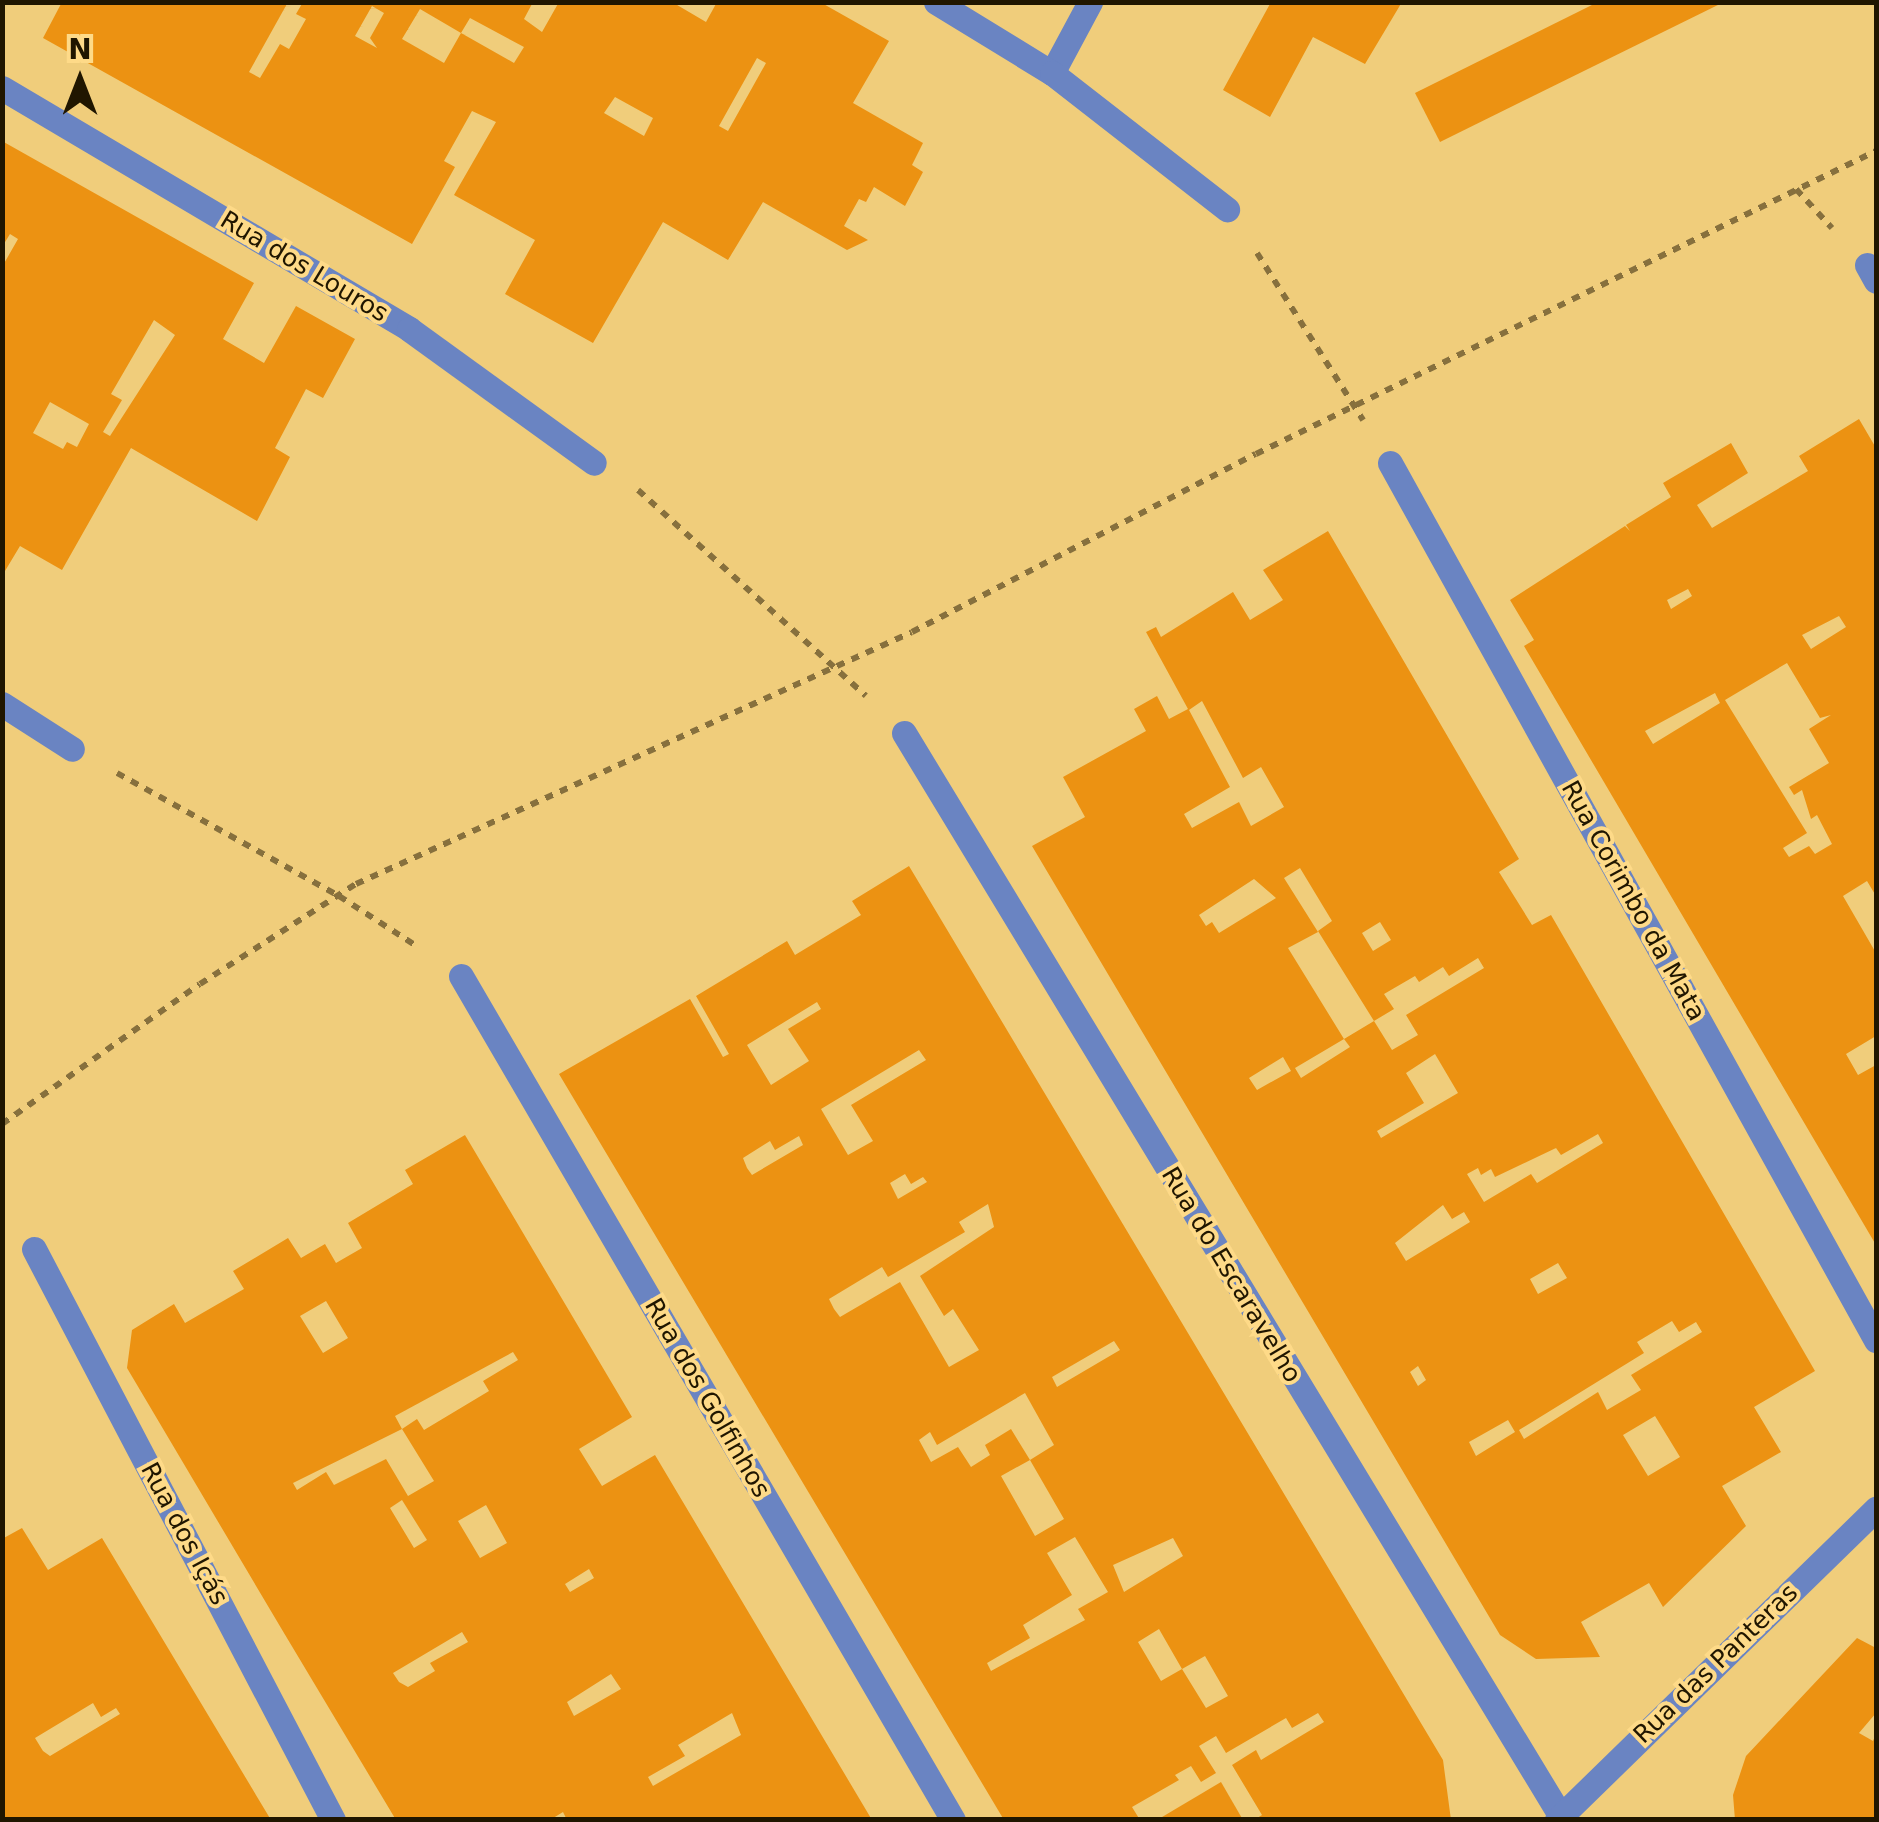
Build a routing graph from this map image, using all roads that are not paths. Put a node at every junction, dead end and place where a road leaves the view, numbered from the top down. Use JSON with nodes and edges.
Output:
{"nodes":[{"id":1,"x":936,"y":2,"type":"edge"},
{"id":2,"x":1090,"y":2,"type":"edge"},
{"id":3,"x":1052,"y":73,"type":"junction"},
{"id":4,"x":2,"y":88,"type":"edge"},
{"id":5,"x":1227,"y":209,"type":"road end"},
{"id":6,"x":594,"y":463,"type":"road end"},
{"id":7,"x":1390,"y":463,"type":"road end"},
{"id":8,"x":2,"y":704,"type":"edge"},
{"id":9,"x":904,"y":733,"type":"road end"},
{"id":10,"x":72,"y":749,"type":"road end"},
{"id":11,"x":461,"y":976,"type":"road end"},
{"id":12,"x":34,"y":1249,"type":"dead end"},
{"id":13,"x":1876,"y":1340,"type":"edge"},
{"id":14,"x":1876,"y":1509,"type":"edge"},
{"id":15,"x":1559,"y":1819,"type":"edge"},
{"id":16,"x":333,"y":1820,"type":"edge"},
{"id":17,"x":952,"y":1820,"type":"edge"}],
"edges":[{"from":1,"to":3,"type":"street"},
{"from":2,"to":3,"type":"street"},
{"from":3,"to":5,"type":"street"},
{"from":4,"to":6,"type":"street","name":"Rua dos Louros"},
{"from":7,"to":13,"type":"street","name":"Rua Corimbo da Mata"},
{"from":8,"to":10,"type":"street"},
{"from":9,"to":15,"type":"street","name":"Rua do Escaravelho"},
{"from":11,"to":17,"type":"street","name":"Rua dos Golfinhos"},
{"from":12,"to":16,"type":"street","name":"Rua dos Içás"},
{"from":14,"to":15,"type":"street","name":"Rua das Panteras"}]}
